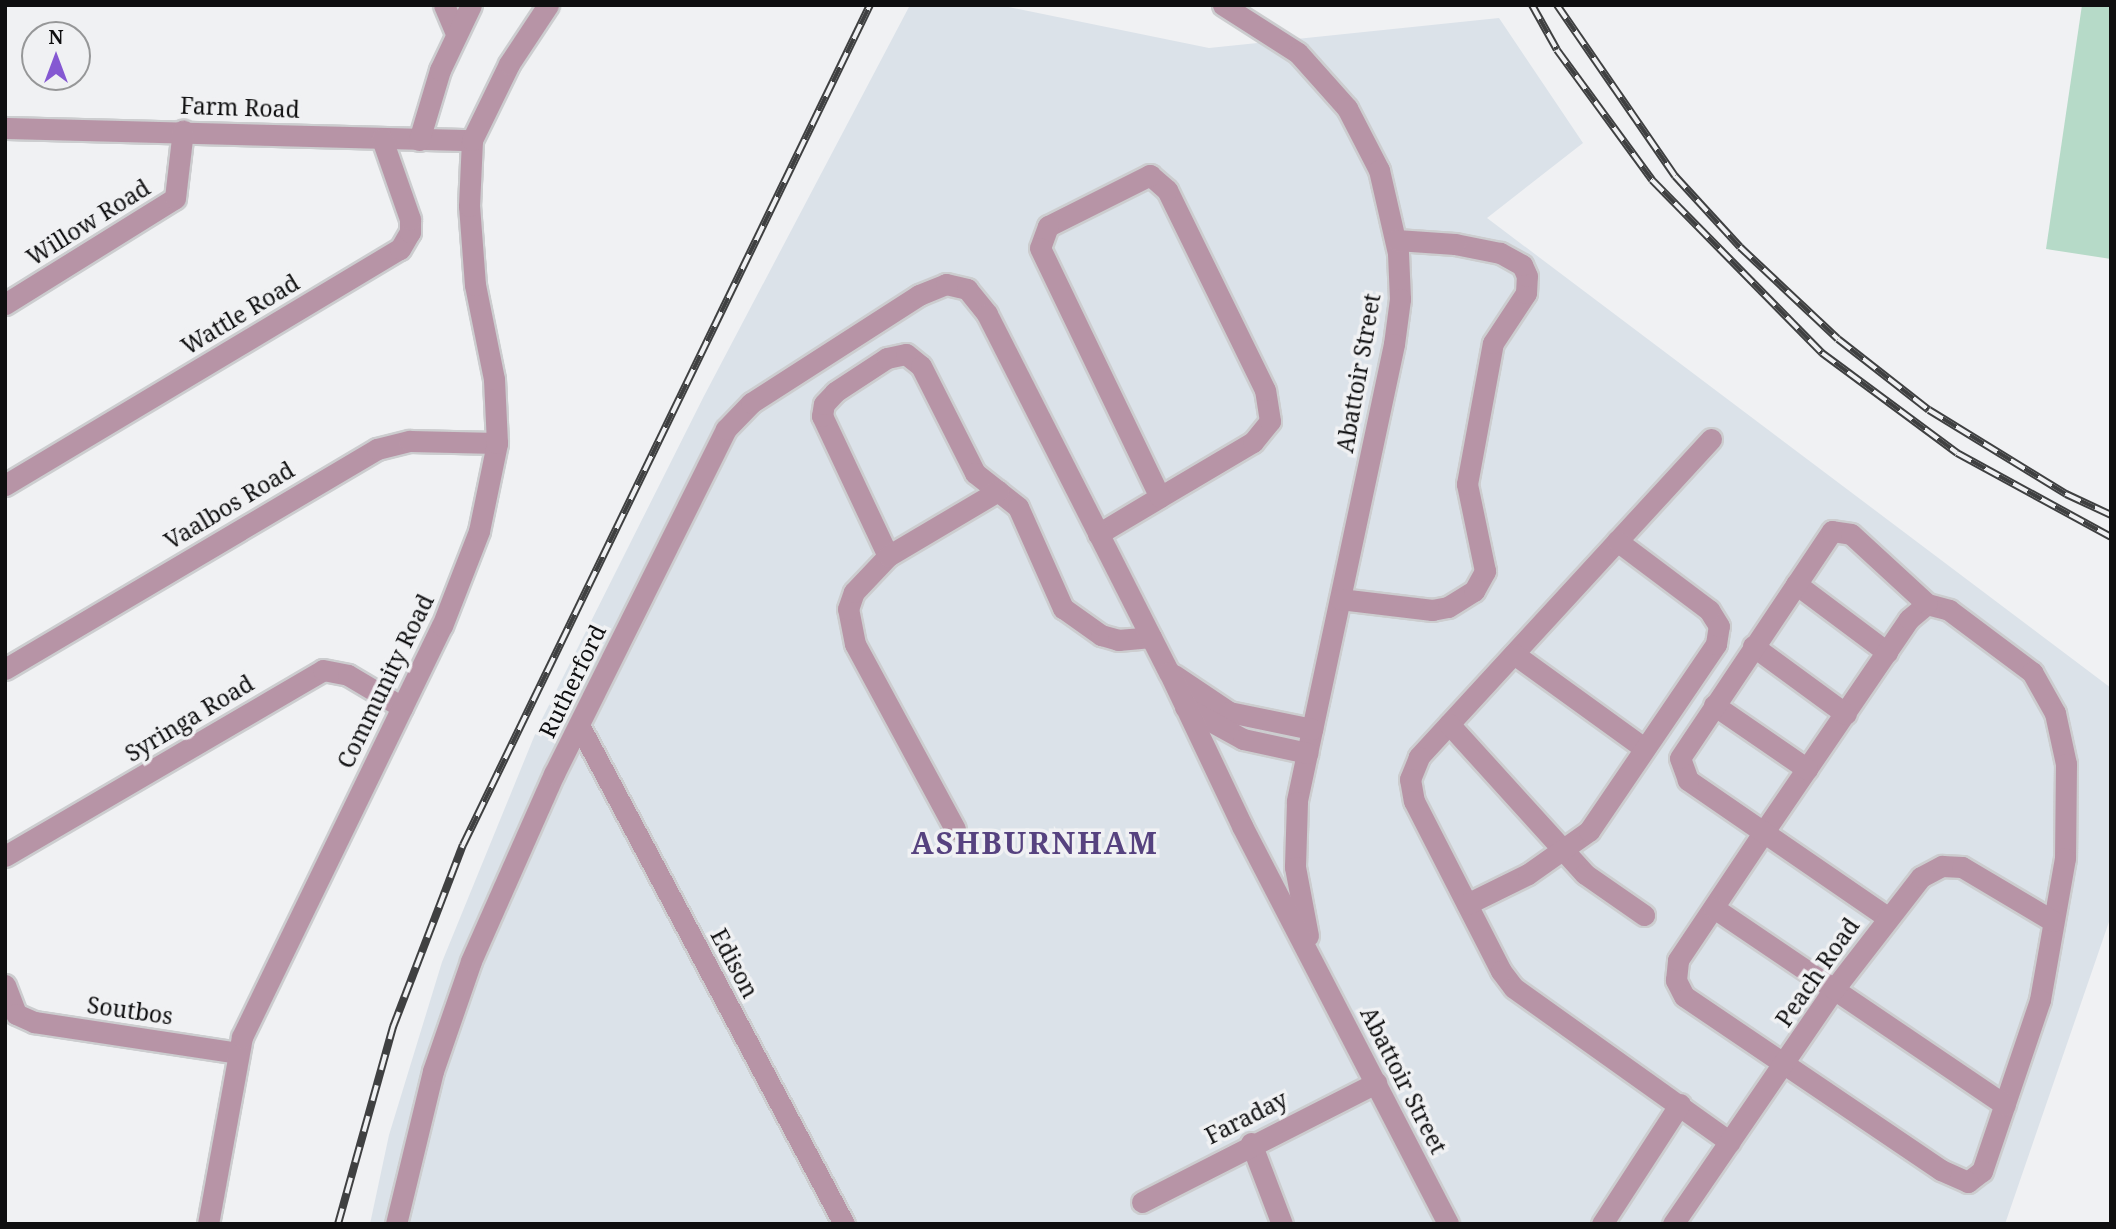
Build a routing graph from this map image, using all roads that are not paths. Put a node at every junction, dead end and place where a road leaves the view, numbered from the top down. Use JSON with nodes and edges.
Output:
{"nodes":[{"id":1,"x":444,"y":5,"type":"edge"},
{"id":2,"x":471,"y":5,"type":"edge"},
{"id":3,"x":548,"y":5,"type":"edge"},
{"id":4,"x":1223,"y":5,"type":"edge"},
{"id":5,"x":456,"y":33,"type":"junction"},
{"id":6,"x":5,"y":128,"type":"edge"},
{"id":7,"x":183,"y":130,"type":"junction"},
{"id":8,"x":382,"y":139,"type":"junction"},
{"id":9,"x":419,"y":140,"type":"junction"},
{"id":10,"x":472,"y":140,"type":"junction"},
{"id":11,"x":1396,"y":240,"type":"junction"},
{"id":12,"x":957,"y":284,"type":"joint"},
{"id":13,"x":5,"y":304,"type":"edge"},
{"id":14,"x":1711,"y":439,"type":"dead end"},
{"id":15,"x":497,"y":443,"type":"junction"},
{"id":16,"x":5,"y":485,"type":"edge"},
{"id":17,"x":998,"y":491,"type":"junction"},
{"id":18,"x":1160,"y":497,"type":"junction"},
{"id":19,"x":1098,"y":534,"type":"junction"},
{"id":20,"x":1617,"y":541,"type":"junction"},
{"id":21,"x":887,"y":556,"type":"junction"},
{"id":22,"x":1796,"y":584,"type":"junction"},
{"id":23,"x":1340,"y":598,"type":"junction"},
{"id":24,"x":1927,"y":604,"type":"junction"},
{"id":25,"x":1151,"y":637,"type":"junction"},
{"id":26,"x":1753,"y":646,"type":"junction"},
{"id":27,"x":1887,"y":652,"type":"junction"},
{"id":28,"x":1514,"y":654,"type":"junction"},
{"id":29,"x":5,"y":669,"type":"edge"},
{"id":30,"x":1169,"y":672,"type":"junction"},
{"id":31,"x":1714,"y":705,"type":"junction"},
{"id":32,"x":402,"y":707,"type":"junction"},
{"id":33,"x":1185,"y":707,"type":"junction"},
{"id":34,"x":1846,"y":715,"type":"junction"},
{"id":35,"x":1449,"y":724,"type":"junction"},
{"id":36,"x":580,"y":727,"type":"junction"},
{"id":37,"x":1312,"y":729,"type":"junction"},
{"id":38,"x":1644,"y":748,"type":"junction"},
{"id":39,"x":1307,"y":753,"type":"junction"},
{"id":40,"x":1807,"y":769,"type":"junction"},
{"id":41,"x":955,"y":829,"type":"dead end"},
{"id":42,"x":1765,"y":830,"type":"junction"},
{"id":43,"x":1565,"y":851,"type":"junction"},
{"id":44,"x":5,"y":856,"type":"edge"},
{"id":45,"x":1467,"y":904,"type":"junction"},
{"id":46,"x":1714,"y":908,"type":"junction"},
{"id":47,"x":1644,"y":915,"type":"dead end"},
{"id":48,"x":1887,"y":917,"type":"junction"},
{"id":49,"x":2053,"y":921,"type":"junction"},
{"id":50,"x":1314,"y":960,"type":"junction"},
{"id":51,"x":5,"y":985,"type":"edge"},
{"id":52,"x":1834,"y":989,"type":"junction"},
{"id":53,"x":238,"y":1053,"type":"junction"},
{"id":54,"x":1784,"y":1065,"type":"junction"},
{"id":55,"x":1376,"y":1083,"type":"junction"},
{"id":56,"x":1680,"y":1104,"type":"junction"},
{"id":57,"x":2005,"y":1105,"type":"junction"},
{"id":58,"x":1730,"y":1142,"type":"junction"},
{"id":59,"x":1251,"y":1143,"type":"junction"},
{"id":60,"x":1142,"y":1202,"type":"dead end"},
{"id":61,"x":208,"y":1224,"type":"edge"},
{"id":62,"x":396,"y":1224,"type":"edge"},
{"id":63,"x":844,"y":1224,"type":"edge"},
{"id":64,"x":1282,"y":1224,"type":"edge"},
{"id":65,"x":1448,"y":1224,"type":"edge"},
{"id":66,"x":1602,"y":1224,"type":"edge"},
{"id":67,"x":1673,"y":1224,"type":"edge"}],
"edges":[{"from":1,"to":5,"type":"street"},
{"from":2,"to":5,"type":"street"},
{"from":3,"to":10,"type":"street"},
{"from":4,"to":11,"type":"street","name":"Abattoir Street"},
{"from":5,"to":9,"type":"street"},
{"from":6,"to":7,"type":"street","name":"Farm Road"},
{"from":7,"to":8,"type":"street","name":"Farm Road"},
{"from":7,"to":13,"type":"street","name":"Willow Road"},
{"from":8,"to":9,"type":"street","name":"Farm Road"},
{"from":8,"to":16,"type":"street","name":"Wattle Road"},
{"from":9,"to":10,"type":"street","name":"Farm Road"},
{"from":10,"to":15,"type":"street","name":"Community Road"},
{"from":11,"to":23,"type":"street","name":"Abattoir Street"},
{"from":11,"to":23,"type":"street"},
{"from":12,"to":19,"type":"street","name":"Abattoir Street"},
{"from":12,"to":36,"type":"street","name":"Rutherford"},
{"from":14,"to":20,"type":"street"},
{"from":15,"to":29,"type":"street","name":"Vaalbos Road"},
{"from":15,"to":32,"type":"street","name":"Community Road"},
{"from":17,"to":21,"type":"street"},
{"from":17,"to":21,"type":"street"},
{"from":17,"to":25,"type":"street"},
{"from":18,"to":18,"type":"street"},
{"from":18,"to":19,"type":"street"},
{"from":19,"to":25,"type":"street","name":"Abattoir Street"},
{"from":20,"to":28,"type":"street"},
{"from":20,"to":38,"type":"street"},
{"from":21,"to":41,"type":"street"},
{"from":22,"to":24,"type":"street"},
{"from":22,"to":26,"type":"street"},
{"from":22,"to":27,"type":"street"},
{"from":23,"to":37,"type":"street","name":"Abattoir Street"},
{"from":24,"to":27,"type":"street"},
{"from":24,"to":49,"type":"street"},
{"from":25,"to":30,"type":"street","name":"Abattoir Street"},
{"from":26,"to":31,"type":"street"},
{"from":26,"to":34,"type":"street"},
{"from":27,"to":34,"type":"street"},
{"from":28,"to":35,"type":"street"},
{"from":28,"to":38,"type":"street"},
{"from":30,"to":33,"type":"street","name":"Abattoir Street"},
{"from":30,"to":37,"type":"street","name":"Abattoir Street"},
{"from":31,"to":40,"type":"street"},
{"from":31,"to":42,"type":"street"},
{"from":32,"to":44,"type":"street","name":"Syringa Road"},
{"from":32,"to":53,"type":"street","name":"Community Road"},
{"from":33,"to":39,"type":"street"},
{"from":33,"to":50,"type":"street","name":"Abattoir Street"},
{"from":34,"to":40,"type":"street"},
{"from":35,"to":43,"type":"street"},
{"from":35,"to":45,"type":"street"},
{"from":36,"to":62,"type":"street","name":"Rutherford"},
{"from":36,"to":63,"type":"street","name":"Edison"},
{"from":37,"to":39,"type":"street","name":"Abattoir Street"},
{"from":38,"to":43,"type":"street"},
{"from":39,"to":50,"type":"street","name":"Abattoir Street"},
{"from":40,"to":42,"type":"street"},
{"from":42,"to":46,"type":"street"},
{"from":42,"to":48,"type":"street"},
{"from":43,"to":45,"type":"street"},
{"from":43,"to":47,"type":"street"},
{"from":45,"to":56,"type":"street"},
{"from":46,"to":52,"type":"street"},
{"from":46,"to":54,"type":"street"},
{"from":48,"to":49,"type":"street","name":"Peach Road"},
{"from":48,"to":52,"type":"street","name":"Peach Road"},
{"from":49,"to":57,"type":"street"},
{"from":50,"to":55,"type":"street","name":"Abattoir Street"},
{"from":51,"to":53,"type":"street","name":"Soutbos"},
{"from":52,"to":54,"type":"street","name":"Peach Road"},
{"from":52,"to":57,"type":"street"},
{"from":53,"to":61,"type":"street","name":"Community Road"},
{"from":54,"to":57,"type":"street"},
{"from":54,"to":58,"type":"street","name":"Peach Road"},
{"from":55,"to":59,"type":"street","name":"Faraday"},
{"from":55,"to":65,"type":"street","name":"Abattoir Street"},
{"from":56,"to":58,"type":"street"},
{"from":56,"to":66,"type":"street"},
{"from":58,"to":67,"type":"street","name":"Peach Road"},
{"from":59,"to":60,"type":"street","name":"Faraday"},
{"from":59,"to":64,"type":"street"}]}
